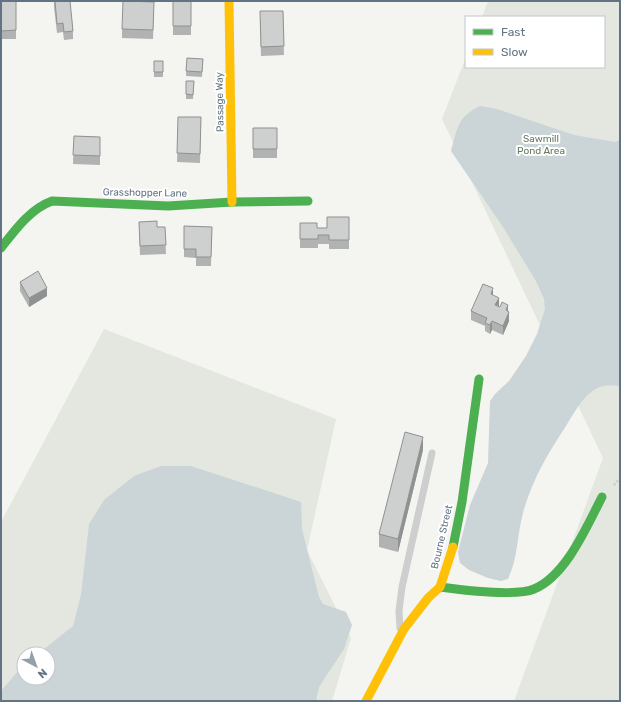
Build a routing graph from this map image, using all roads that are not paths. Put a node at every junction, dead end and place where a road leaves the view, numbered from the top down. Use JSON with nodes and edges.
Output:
{"nodes":[{"id":1,"x":229,"y":1,"type":"edge"},
{"id":2,"x":308,"y":201,"type":"dead end"},
{"id":3,"x":232,"y":202,"type":"junction"},
{"id":4,"x":1,"y":248,"type":"edge"},
{"id":5,"x":479,"y":379,"type":"dead end"},
{"id":6,"x":432,"y":453,"type":"dead end"},
{"id":7,"x":602,"y":497,"type":"dead end"},
{"id":8,"x":440,"y":587,"type":"junction"},
{"id":9,"x":400,"y":636,"type":"junction"},
{"id":10,"x":366,"y":701,"type":"edge"}],
"edges":[{"from":1,"to":3,"type":"street","name":"Passage Way"},
{"from":2,"to":3,"type":"street","name":"Grasshopper Lane"},
{"from":3,"to":4,"type":"street","name":"Grasshopper Lane"},
{"from":5,"to":8,"type":"street","name":"Bourne Street"},
{"from":6,"to":9,"type":"lane"},
{"from":7,"to":8,"type":"street"},
{"from":8,"to":9,"type":"street","name":"Bourne Street"},
{"from":9,"to":10,"type":"street","name":"Bourne Street"}]}
